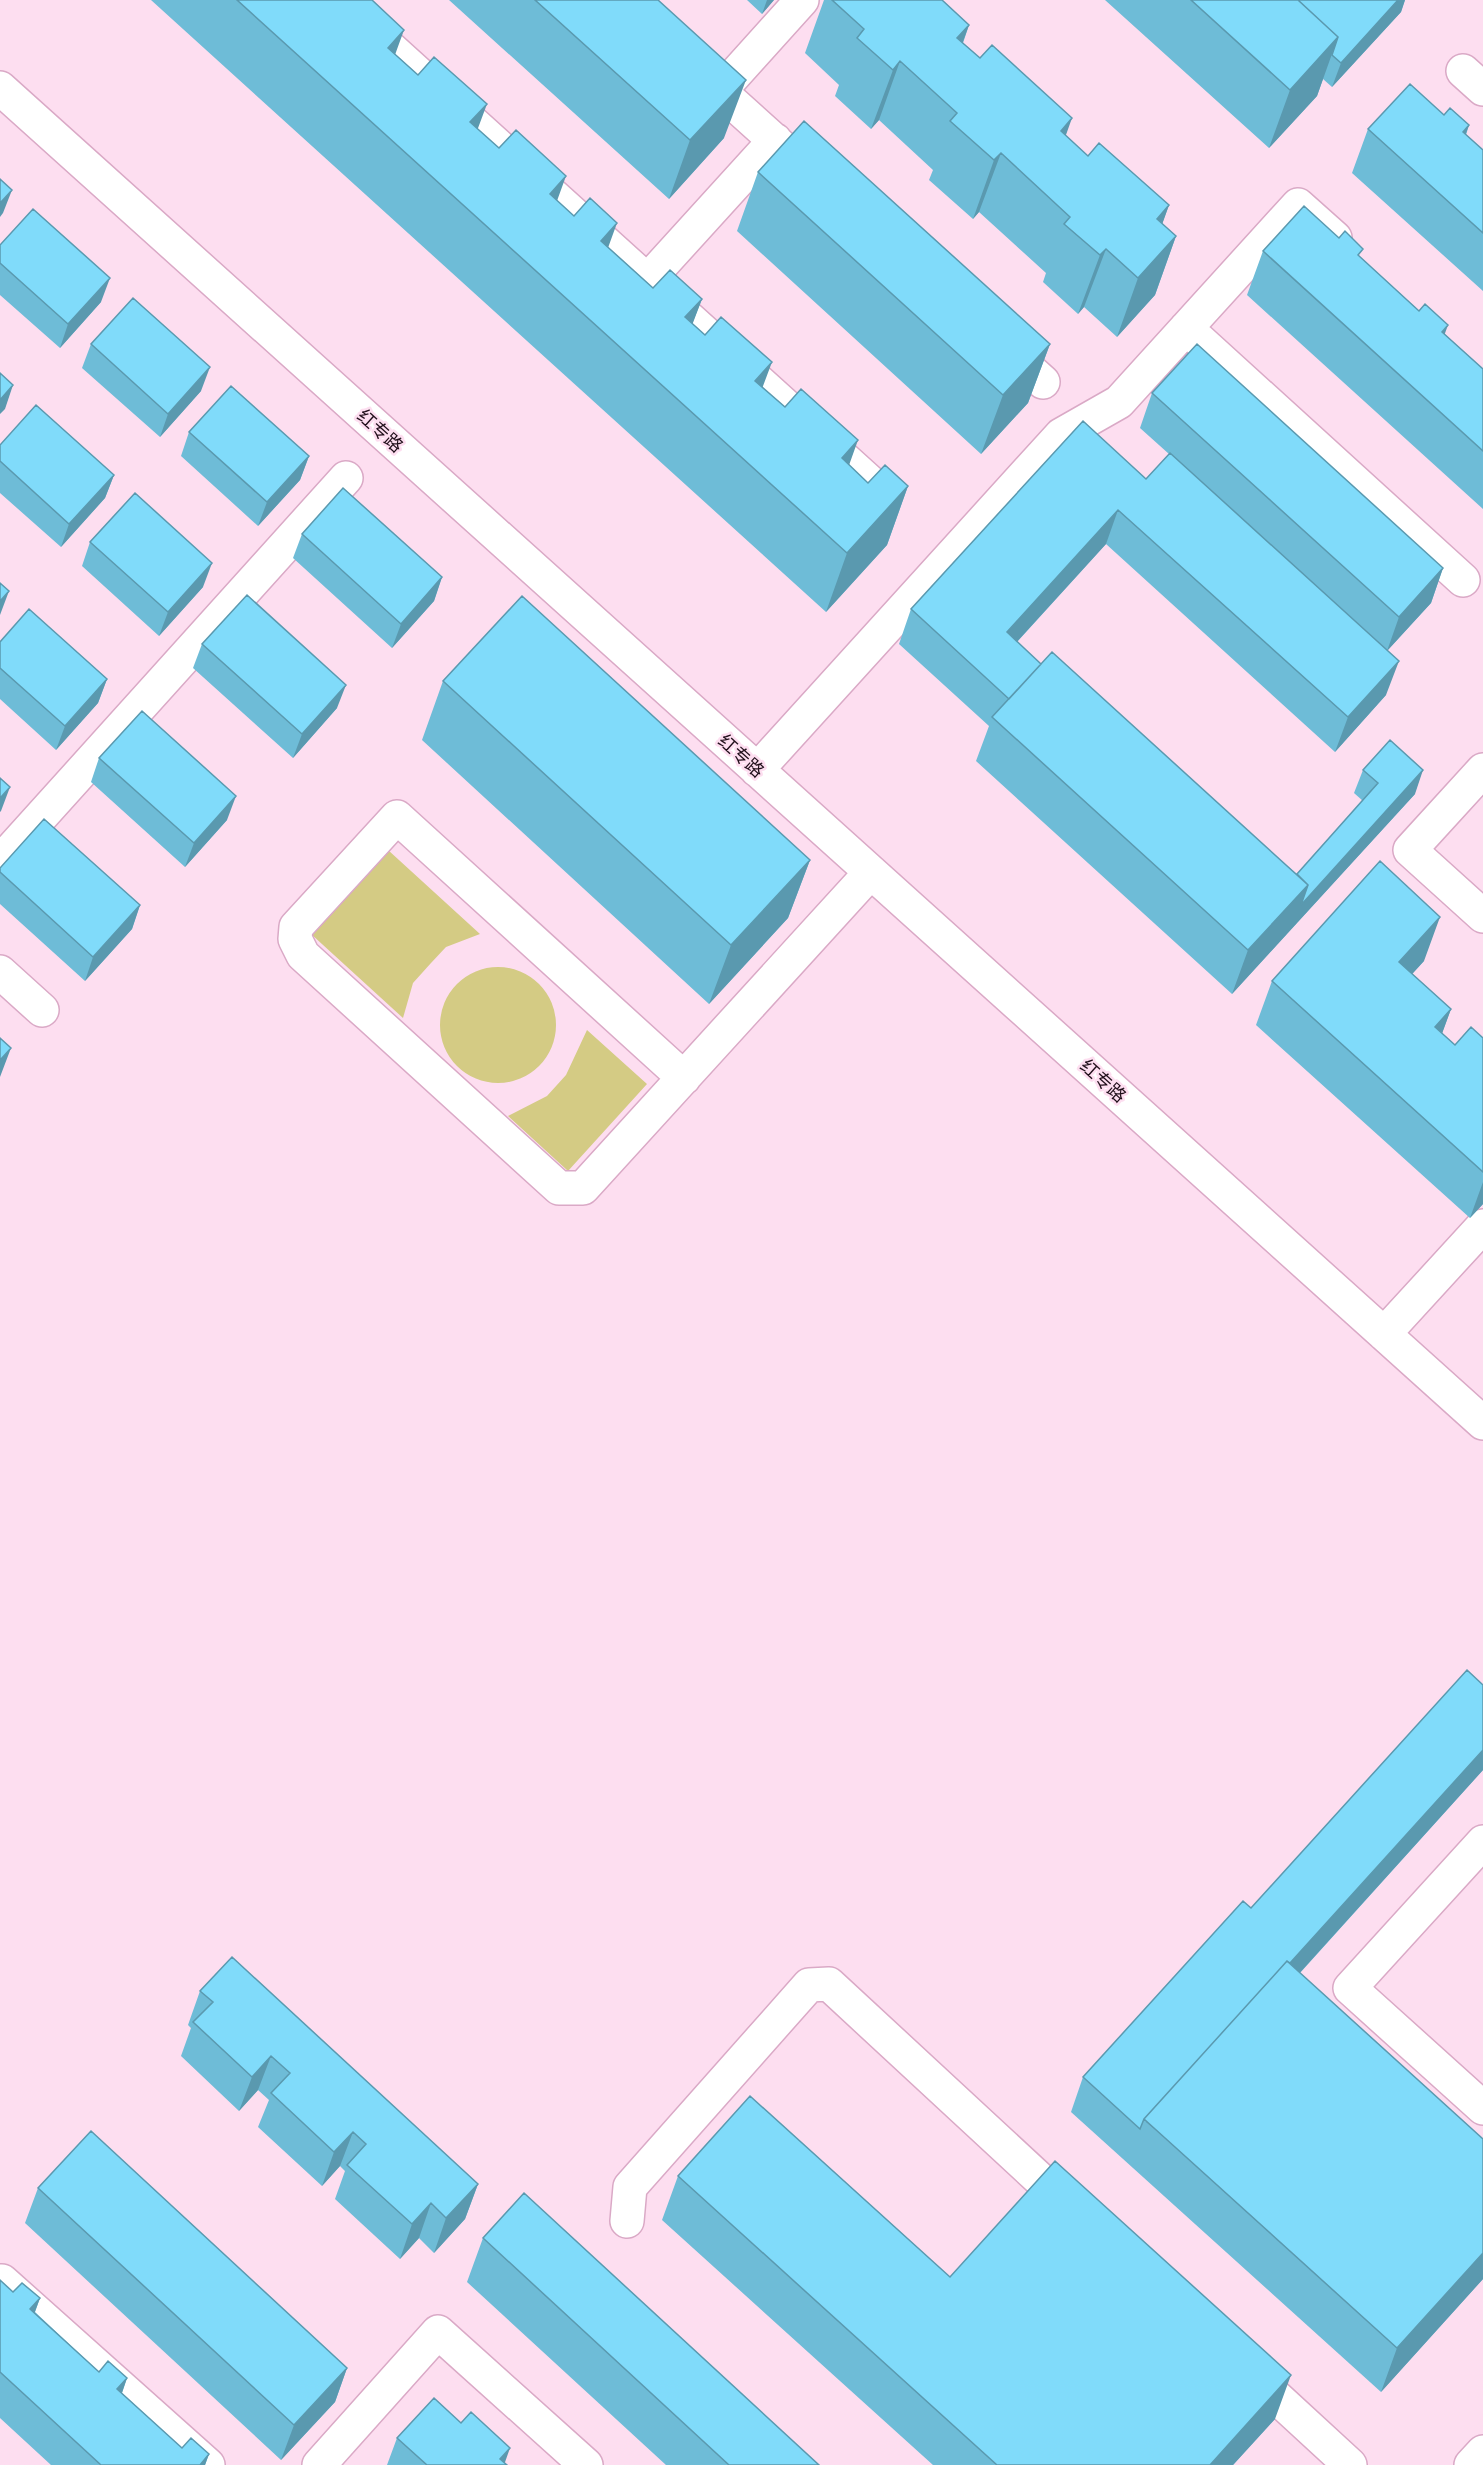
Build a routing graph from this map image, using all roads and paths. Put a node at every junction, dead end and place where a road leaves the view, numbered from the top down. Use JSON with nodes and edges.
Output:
{"nodes":[{"id":1,"x":337,"y":0,"type":"edge"},
{"id":2,"x":802,"y":0,"type":"edge"},
{"id":3,"x":678,"y":53,"type":"edge"},
{"id":4,"x":0,"y":88,"type":"edge"},
{"id":5,"x":720,"y":90,"type":"junction"},
{"id":6,"x":775,"y":140,"type":"junction"},
{"id":7,"x":835,"y":195,"type":"edge"},
{"id":8,"x":1360,"y":261,"type":"edge"},
{"id":9,"x":647,"y":281,"type":"junction"},
{"id":10,"x":982,"y":327,"type":"edge"},
{"id":11,"x":1186,"y":328,"type":"junction"},
{"id":12,"x":1042,"y":382,"type":"edge"},
{"id":13,"x":346,"y":478,"type":"dead end"},
{"id":14,"x":882,"y":492,"type":"edge"},
{"id":15,"x":1463,"y":580,"type":"dead end"},
{"id":16,"x":757,"y":770,"type":"junction"},
{"id":17,"x":1483,"y":770,"type":"edge"},
{"id":18,"x":0,"y":862,"type":"edge"},
{"id":19,"x":871,"y":872,"type":"junction"},
{"id":20,"x":1483,"y":916,"type":"edge"},
{"id":21,"x":0,"y":972,"type":"edge"},
{"id":22,"x":42,"y":1010,"type":"dead end"},
{"id":23,"x":684,"y":1078,"type":"junction"},
{"id":24,"x":1483,"y":1226,"type":"edge"},
{"id":25,"x":1384,"y":1334,"type":"junction"},
{"id":26,"x":1483,"y":1423,"type":"edge"},
{"id":27,"x":1483,"y":1842,"type":"edge"},
{"id":28,"x":1483,"y":2108,"type":"edge"},
{"id":29,"x":627,"y":2222,"type":"dead end"},
{"id":30,"x":1098,"y":2233,"type":"edge"},
{"id":31,"x":2,"y":2280,"type":"edge"},
{"id":32,"x":1228,"y":2353,"type":"edge"},
{"id":33,"x":1483,"y":2452,"type":"edge"},
{"id":34,"x":207,"y":2465,"type":"edge"},
{"id":35,"x":319,"y":2465,"type":"edge"},
{"id":36,"x":586,"y":2465,"type":"edge"},
{"id":37,"x":1350,"y":2465,"type":"edge"},
{"id":38,"x":1471,"y":2465,"type":"edge"}],
"edges":[{"from":1,"to":9,"type":"street"},
{"from":2,"to":5,"type":"street"},
{"from":3,"to":5,"type":"street"},
{"from":4,"to":16,"type":"street","name":"红专路"},
{"from":5,"to":6,"type":"street"},
{"from":6,"to":7,"type":"street"},
{"from":6,"to":9,"type":"street"},
{"from":8,"to":11,"type":"street"},
{"from":9,"to":14,"type":"street"},
{"from":10,"to":12,"type":"street"},
{"from":11,"to":15,"type":"street"},
{"from":11,"to":16,"type":"street"},
{"from":13,"to":18,"type":"street"},
{"from":16,"to":19,"type":"street","name":"红专路"},
{"from":17,"to":20,"type":"street"},
{"from":19,"to":23,"type":"street"},
{"from":19,"to":25,"type":"street","name":"红专路"},
{"from":21,"to":22,"type":"street"},
{"from":23,"to":23,"type":"street"},
{"from":24,"to":25,"type":"street"},
{"from":25,"to":26,"type":"street","name":"红专路"},
{"from":27,"to":28,"type":"street"},
{"from":29,"to":30,"type":"street"},
{"from":31,"to":34,"type":"street"},
{"from":32,"to":37,"type":"street"},
{"from":33,"to":38,"type":"street"},
{"from":35,"to":36,"type":"street"}]}
